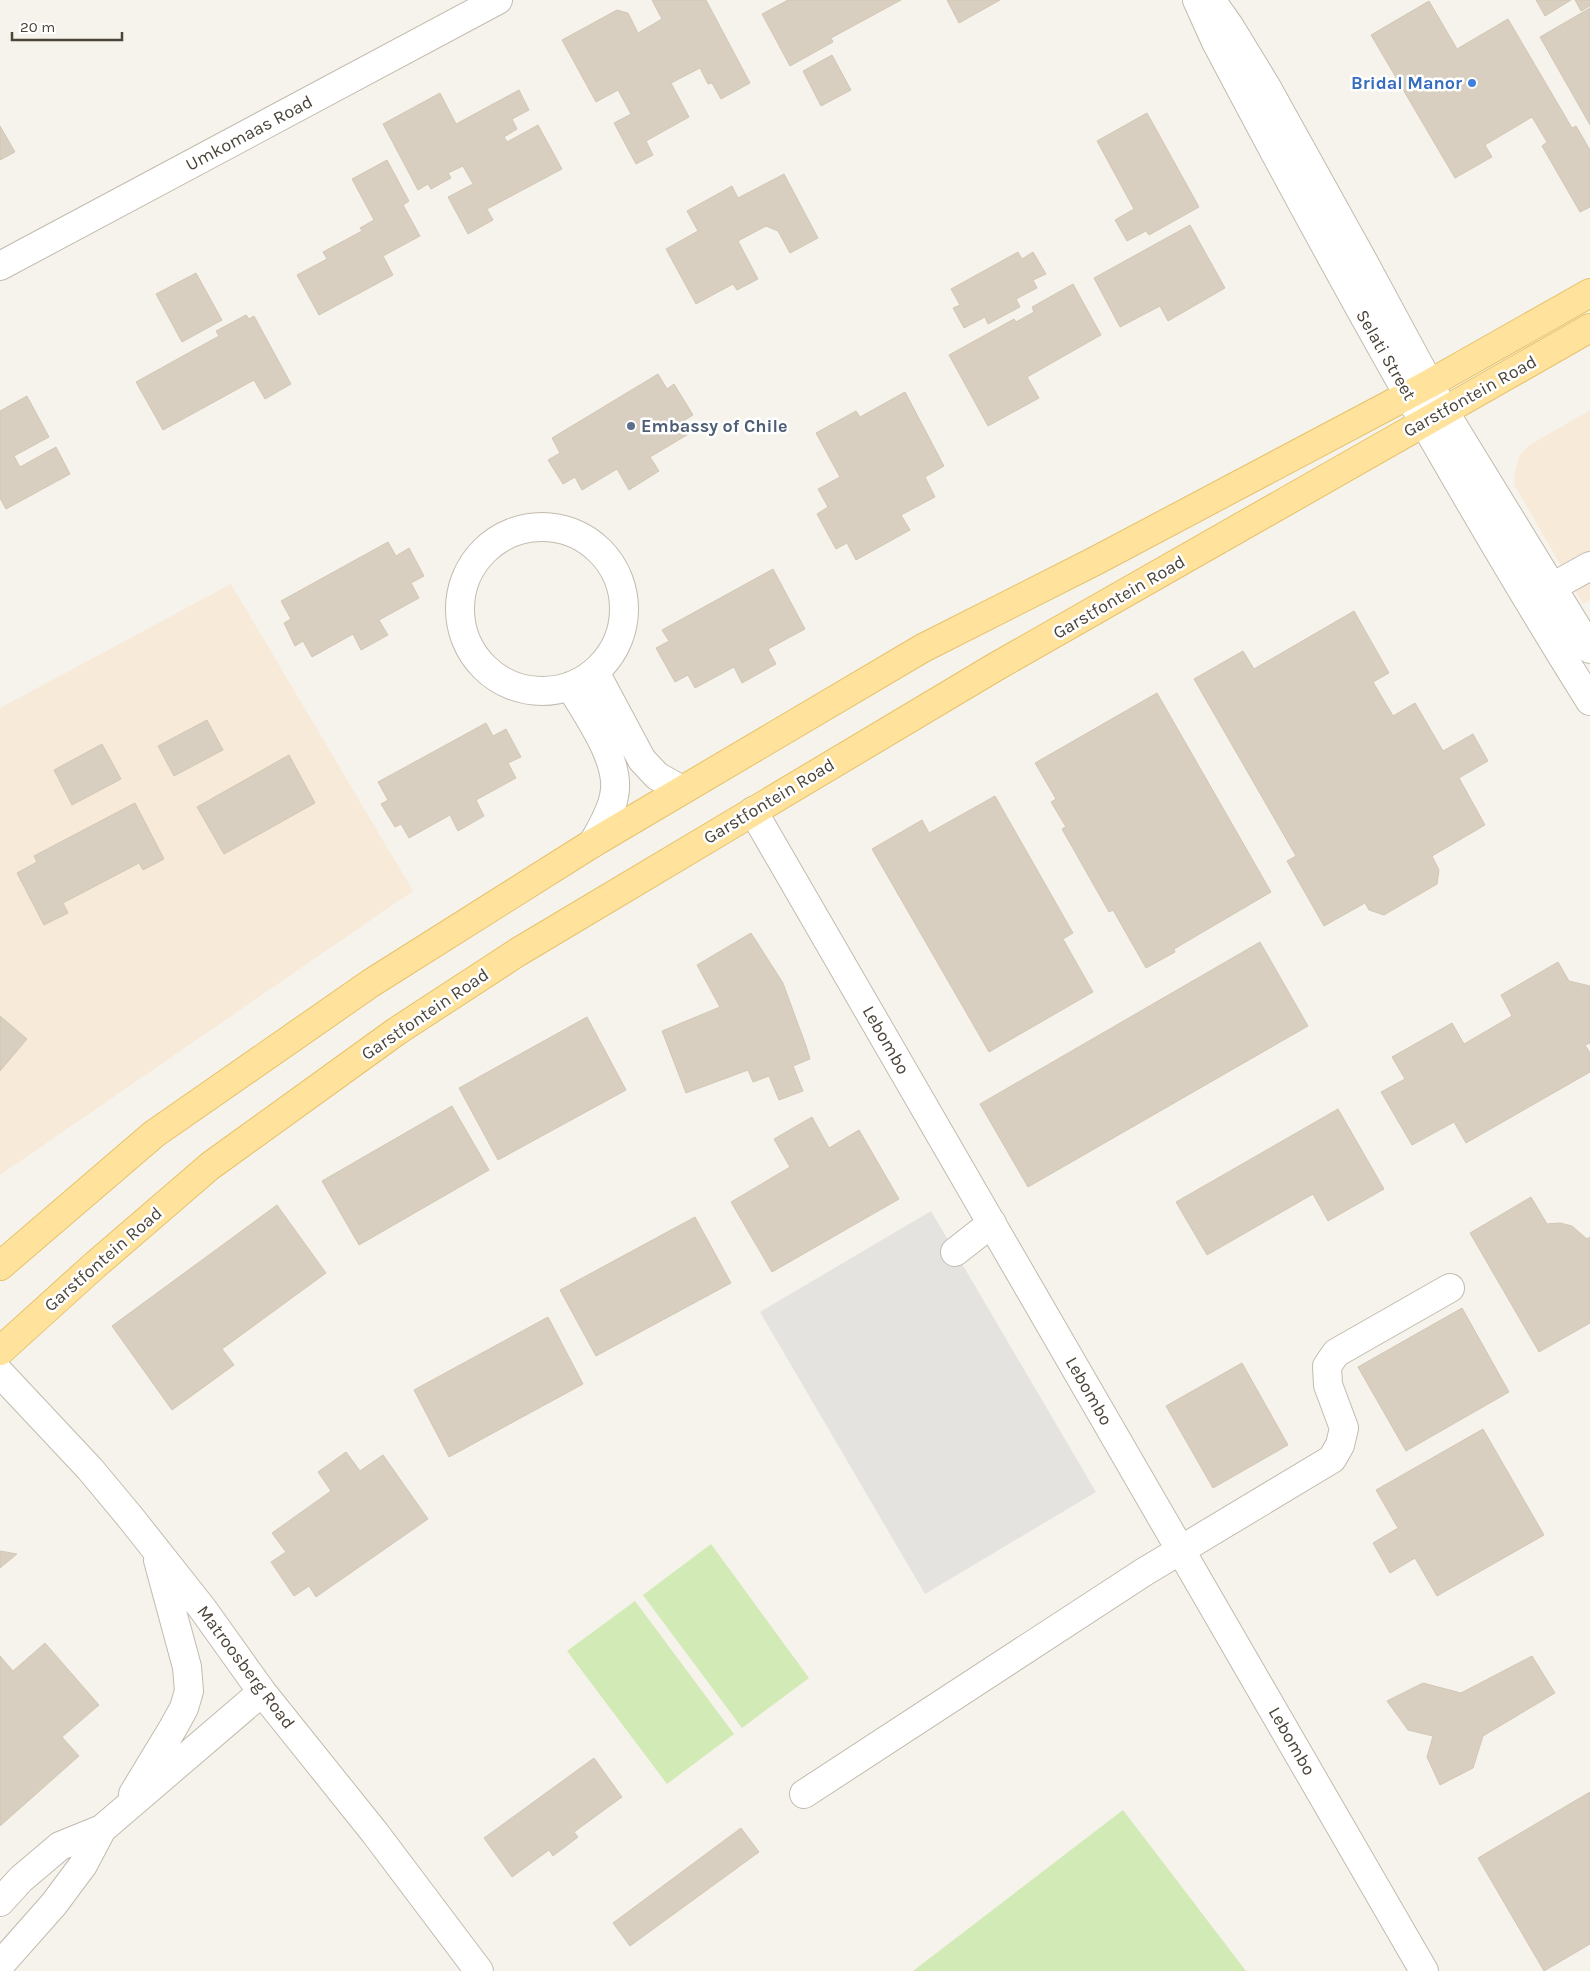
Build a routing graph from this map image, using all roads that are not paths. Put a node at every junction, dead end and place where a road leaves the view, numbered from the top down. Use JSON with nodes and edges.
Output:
{"nodes":[{"id":1,"x":498,"y":0,"type":"edge"},
{"id":2,"x":1197,"y":0,"type":"edge"},
{"id":3,"x":1211,"y":0,"type":"edge"},
{"id":4,"x":0,"y":266,"type":"edge"},
{"id":5,"x":1590,"y":293,"type":"edge"},
{"id":6,"x":1590,"y":328,"type":"edge"},
{"id":7,"x":1419,"y":390,"type":"junction"},
{"id":8,"x":1434,"y":416,"type":"junction"},
{"id":9,"x":1590,"y":566,"type":"edge"},
{"id":10,"x":1539,"y":594,"type":"junction"},
{"id":11,"x":1590,"y":649,"type":"edge"},
{"id":12,"x":595,"y":672,"type":"junction"},
{"id":13,"x":570,"y":686,"type":"junction"},
{"id":14,"x":1590,"y":701,"type":"edge"},
{"id":15,"x":682,"y":790,"type":"junction"},
{"id":16,"x":754,"y":811,"type":"junction"},
{"id":17,"x":593,"y":843,"type":"junction"},
{"id":18,"x":992,"y":1223,"type":"junction"},
{"id":19,"x":955,"y":1252,"type":"dead end"},
{"id":20,"x":0,"y":1266,"type":"edge"},
{"id":21,"x":1450,"y":1288,"type":"dead end"},
{"id":22,"x":0,"y":1351,"type":"edge"},
{"id":23,"x":0,"y":1373,"type":"edge"},
{"id":24,"x":154,"y":1548,"type":"junction"},
{"id":25,"x":1181,"y":1550,"type":"junction"},
{"id":26,"x":262,"y":1692,"type":"junction"},
{"id":27,"x":804,"y":1794,"type":"dead end"},
{"id":28,"x":124,"y":1810,"type":"junction"},
{"id":29,"x":102,"y":1829,"type":"junction"},
{"id":30,"x":0,"y":1902,"type":"edge"},
{"id":31,"x":0,"y":1965,"type":"edge"},
{"id":32,"x":479,"y":1971,"type":"edge"},
{"id":33,"x":1424,"y":1971,"type":"edge"}],
"edges":[{"from":1,"to":4,"type":"street","name":"Umkomaas Road"},
{"from":2,"to":7,"type":"street","name":"Selati Street"},
{"from":3,"to":7,"type":"street","name":"Selati Street"},
{"from":5,"to":7,"type":"main road","name":"Garstfontein Road"},
{"from":6,"to":8,"type":"main road","name":"Garstfontein Road"},
{"from":7,"to":8,"type":"street","name":"Selati Street"},
{"from":7,"to":15,"type":"main road","name":"Garstfontein Road"},
{"from":8,"to":10,"type":"street","name":"Selati Street"},
{"from":8,"to":16,"type":"main road","name":"Garstfontein Road"},
{"from":9,"to":10,"type":"street"},
{"from":10,"to":11,"type":"street","name":"Selati Street"},
{"from":10,"to":14,"type":"street","name":"Selati Street"},
{"from":12,"to":13,"type":"street"},
{"from":12,"to":13,"type":"street"},
{"from":12,"to":15,"type":"street"},
{"from":13,"to":17,"type":"street"},
{"from":15,"to":17,"type":"main road","name":"Garstfontein Road"},
{"from":16,"to":18,"type":"street","name":"Lebombo"},
{"from":16,"to":22,"type":"main road","name":"Garstfontein Road"},
{"from":17,"to":20,"type":"main road","name":"Garstfontein Road"},
{"from":18,"to":19,"type":"street"},
{"from":18,"to":25,"type":"street","name":"Lebombo"},
{"from":21,"to":25,"type":"street"},
{"from":23,"to":24,"type":"street","name":"Matroosberg Road"},
{"from":24,"to":26,"type":"street","name":"Matroosberg Road"},
{"from":24,"to":28,"type":"street"},
{"from":25,"to":27,"type":"street"},
{"from":25,"to":33,"type":"street","name":"Lebombo"},
{"from":26,"to":28,"type":"street"},
{"from":26,"to":32,"type":"street","name":"Matroosberg Road"},
{"from":28,"to":29,"type":"street"},
{"from":29,"to":30,"type":"street"},
{"from":29,"to":31,"type":"street"}]}
